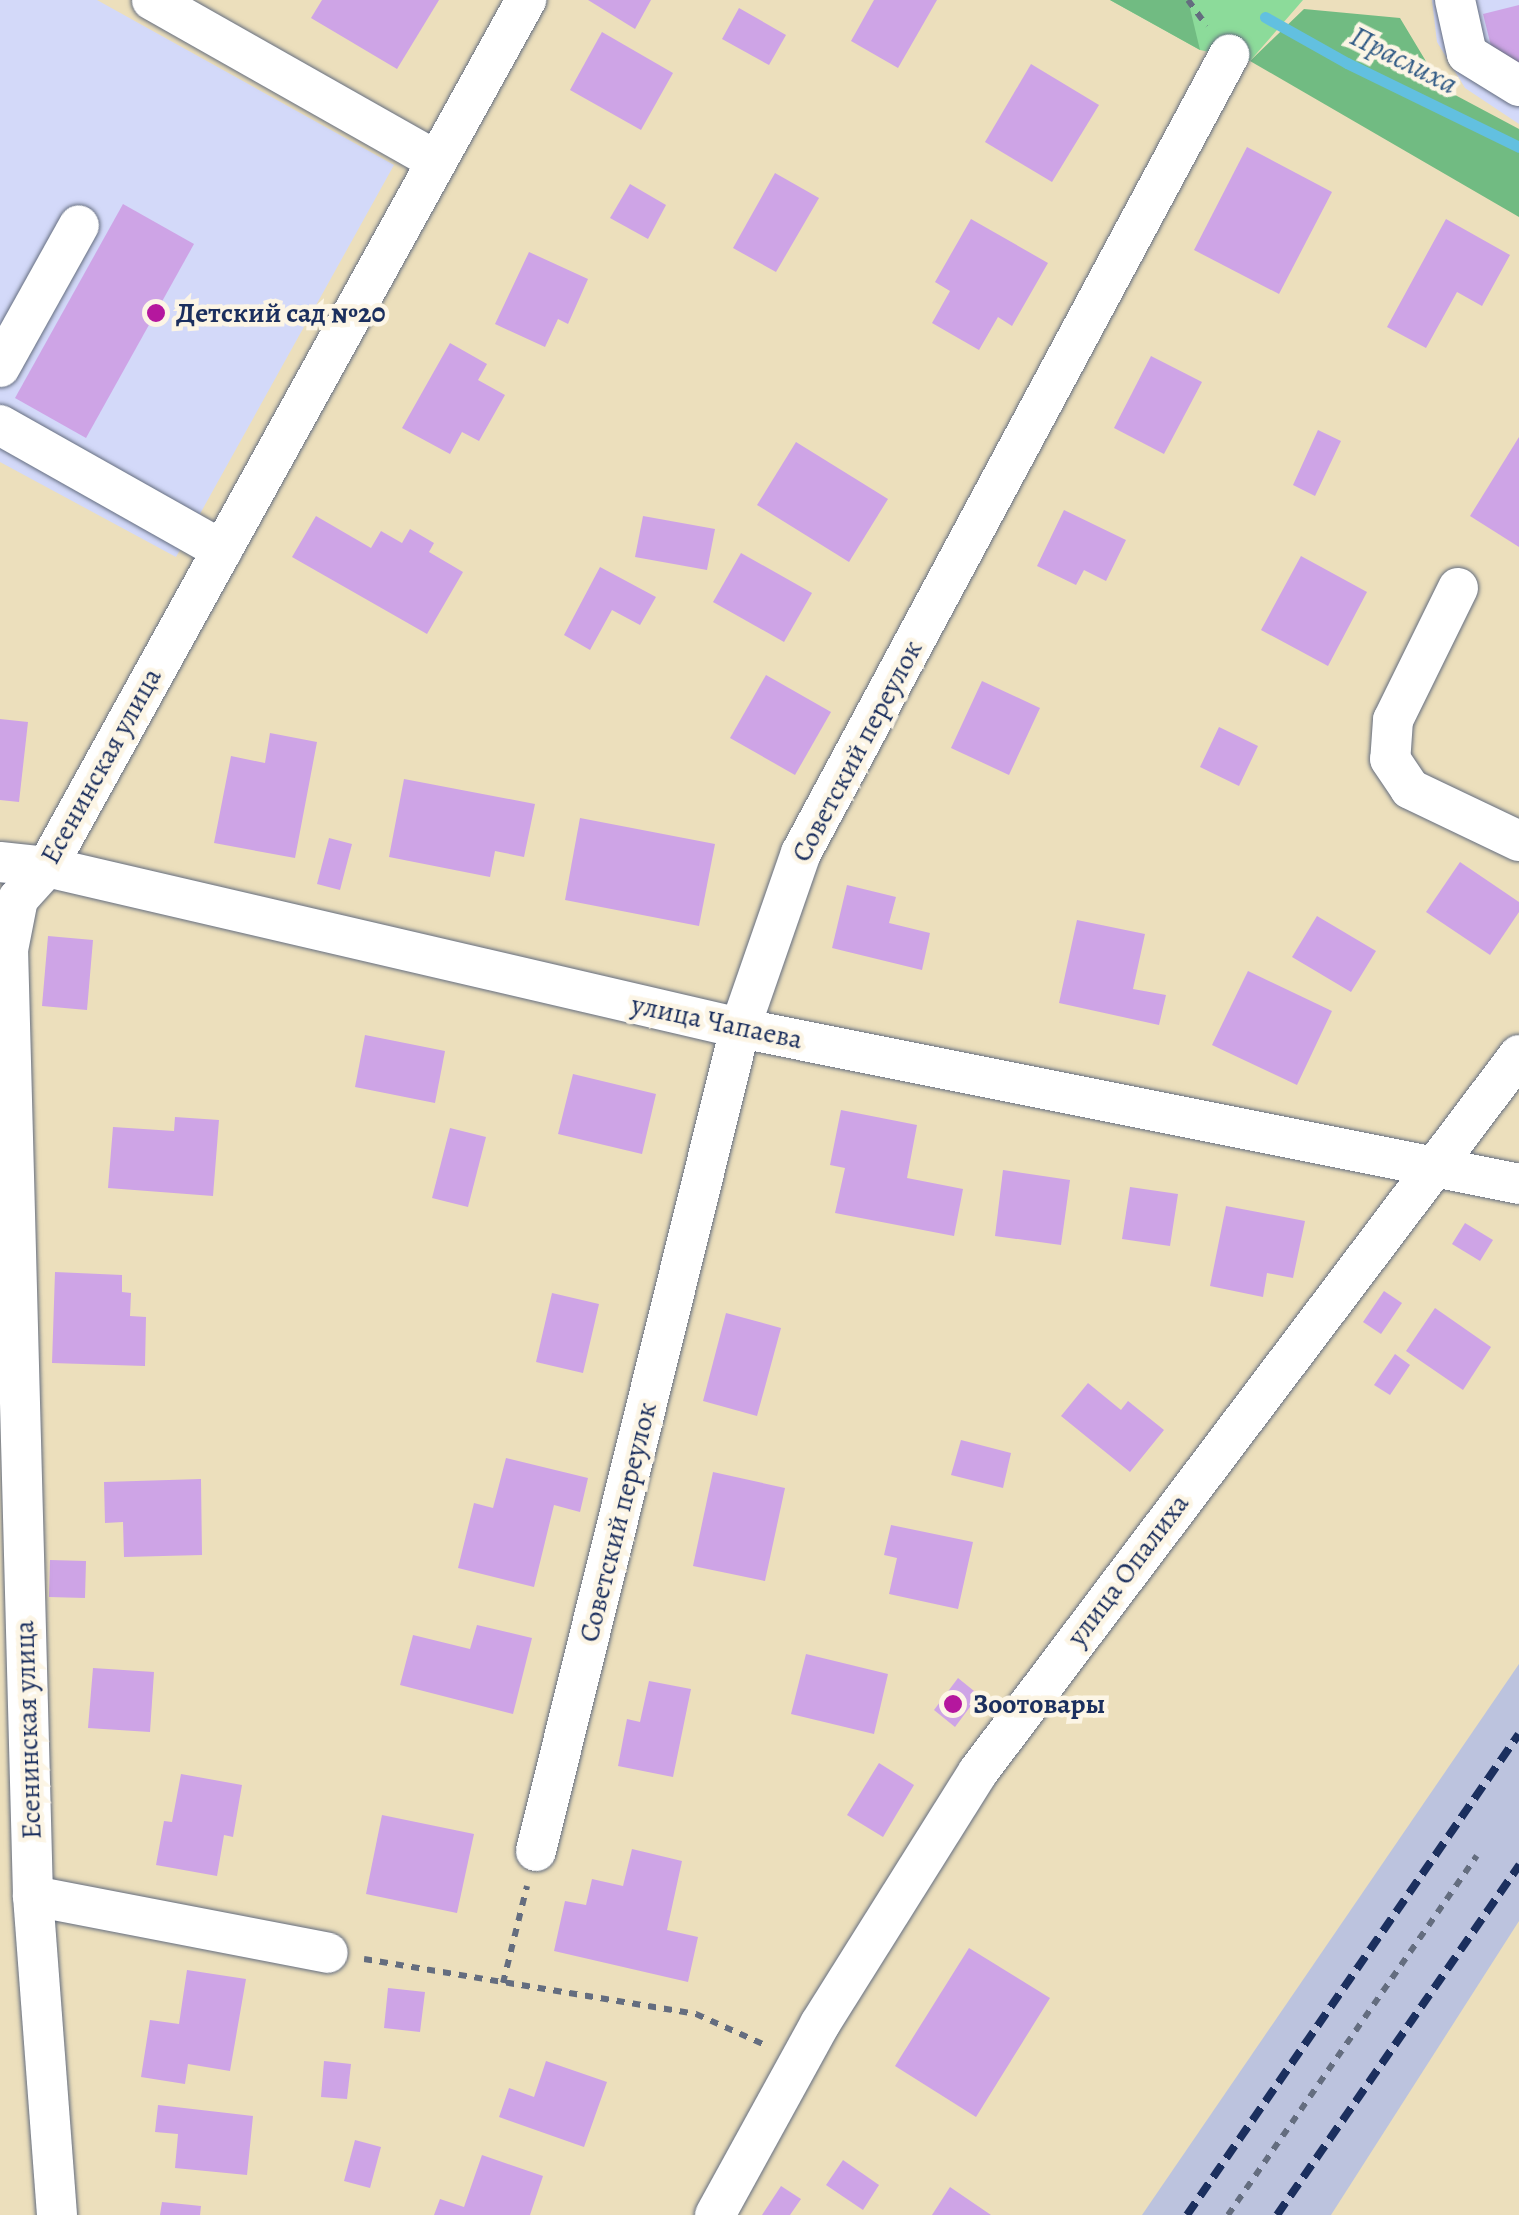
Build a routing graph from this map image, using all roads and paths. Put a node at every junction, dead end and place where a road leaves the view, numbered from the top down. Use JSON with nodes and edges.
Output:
{"nodes":[{"id":1,"x":152,"y":0,"type":"edge"},
{"id":2,"x":526,"y":0,"type":"edge"},
{"id":3,"x":1455,"y":0,"type":"edge"},
{"id":4,"x":1229,"y":55,"type":"dead end"},
{"id":5,"x":1519,"y":86,"type":"edge"},
{"id":6,"x":437,"y":162,"type":"junction"},
{"id":7,"x":79,"y":225,"type":"dead end"},
{"id":8,"x":0,"y":367,"type":"edge"},
{"id":9,"x":0,"y":426,"type":"edge"},
{"id":10,"x":222,"y":550,"type":"junction"},
{"id":11,"x":1458,"y":588,"type":"dead end"},
{"id":12,"x":1519,"y":842,"type":"edge"},
{"id":13,"x":0,"y":862,"type":"edge"},
{"id":14,"x":47,"y":866,"type":"junction"},
{"id":15,"x":740,"y":1028,"type":"junction"},
{"id":16,"x":1519,"y":1055,"type":"edge"},
{"id":17,"x":1438,"y":1168,"type":"junction"},
{"id":18,"x":1519,"y":1184,"type":"edge"},
{"id":19,"x":536,"y":1851,"type":"joint"},
{"id":20,"x":1477,"y":1856,"type":"dead end"},
{"id":21,"x":33,"y":1896,"type":"junction"},
{"id":22,"x":328,"y":1953,"type":"joint"},
{"id":23,"x":503,"y":1983,"type":"junction"},
{"id":24,"x":774,"y":2051,"type":"dead end"},
{"id":25,"x":57,"y":2215,"type":"edge"},
{"id":26,"x":715,"y":2215,"type":"edge"},
{"id":27,"x":1228,"y":2215,"type":"edge"}],
"edges":[{"from":1,"to":6,"type":"street"},
{"from":2,"to":6,"type":"street","name":"Есенинская улица"},
{"from":3,"to":5,"type":"street"},
{"from":4,"to":15,"type":"street","name":"Советский переулок"},
{"from":6,"to":10,"type":"street","name":"Есенинская улица"},
{"from":7,"to":8,"type":"street"},
{"from":9,"to":10,"type":"street"},
{"from":10,"to":14,"type":"street","name":"Есенинская улица"},
{"from":11,"to":12,"type":"street"},
{"from":13,"to":14,"type":"street","name":"улица Чапаева"},
{"from":14,"to":15,"type":"street","name":"улица Чапаева"},
{"from":14,"to":21,"type":"street","name":"Есенинская улица"},
{"from":15,"to":17,"type":"street","name":"улица Чапаева"},
{"from":15,"to":19,"type":"street","name":"Советский переулок"},
{"from":16,"to":17,"type":"street","name":"улица Опалиха"},
{"from":17,"to":18,"type":"street","name":"улица Чапаева"},
{"from":17,"to":26,"type":"street","name":"улица Опалиха"},
{"from":19,"to":23,"type":"path"},
{"from":20,"to":27,"type":"path"},
{"from":21,"to":22,"type":"street"},
{"from":21,"to":25,"type":"street","name":"Есенинская улица"},
{"from":22,"to":23,"type":"path"},
{"from":23,"to":24,"type":"path"}]}
